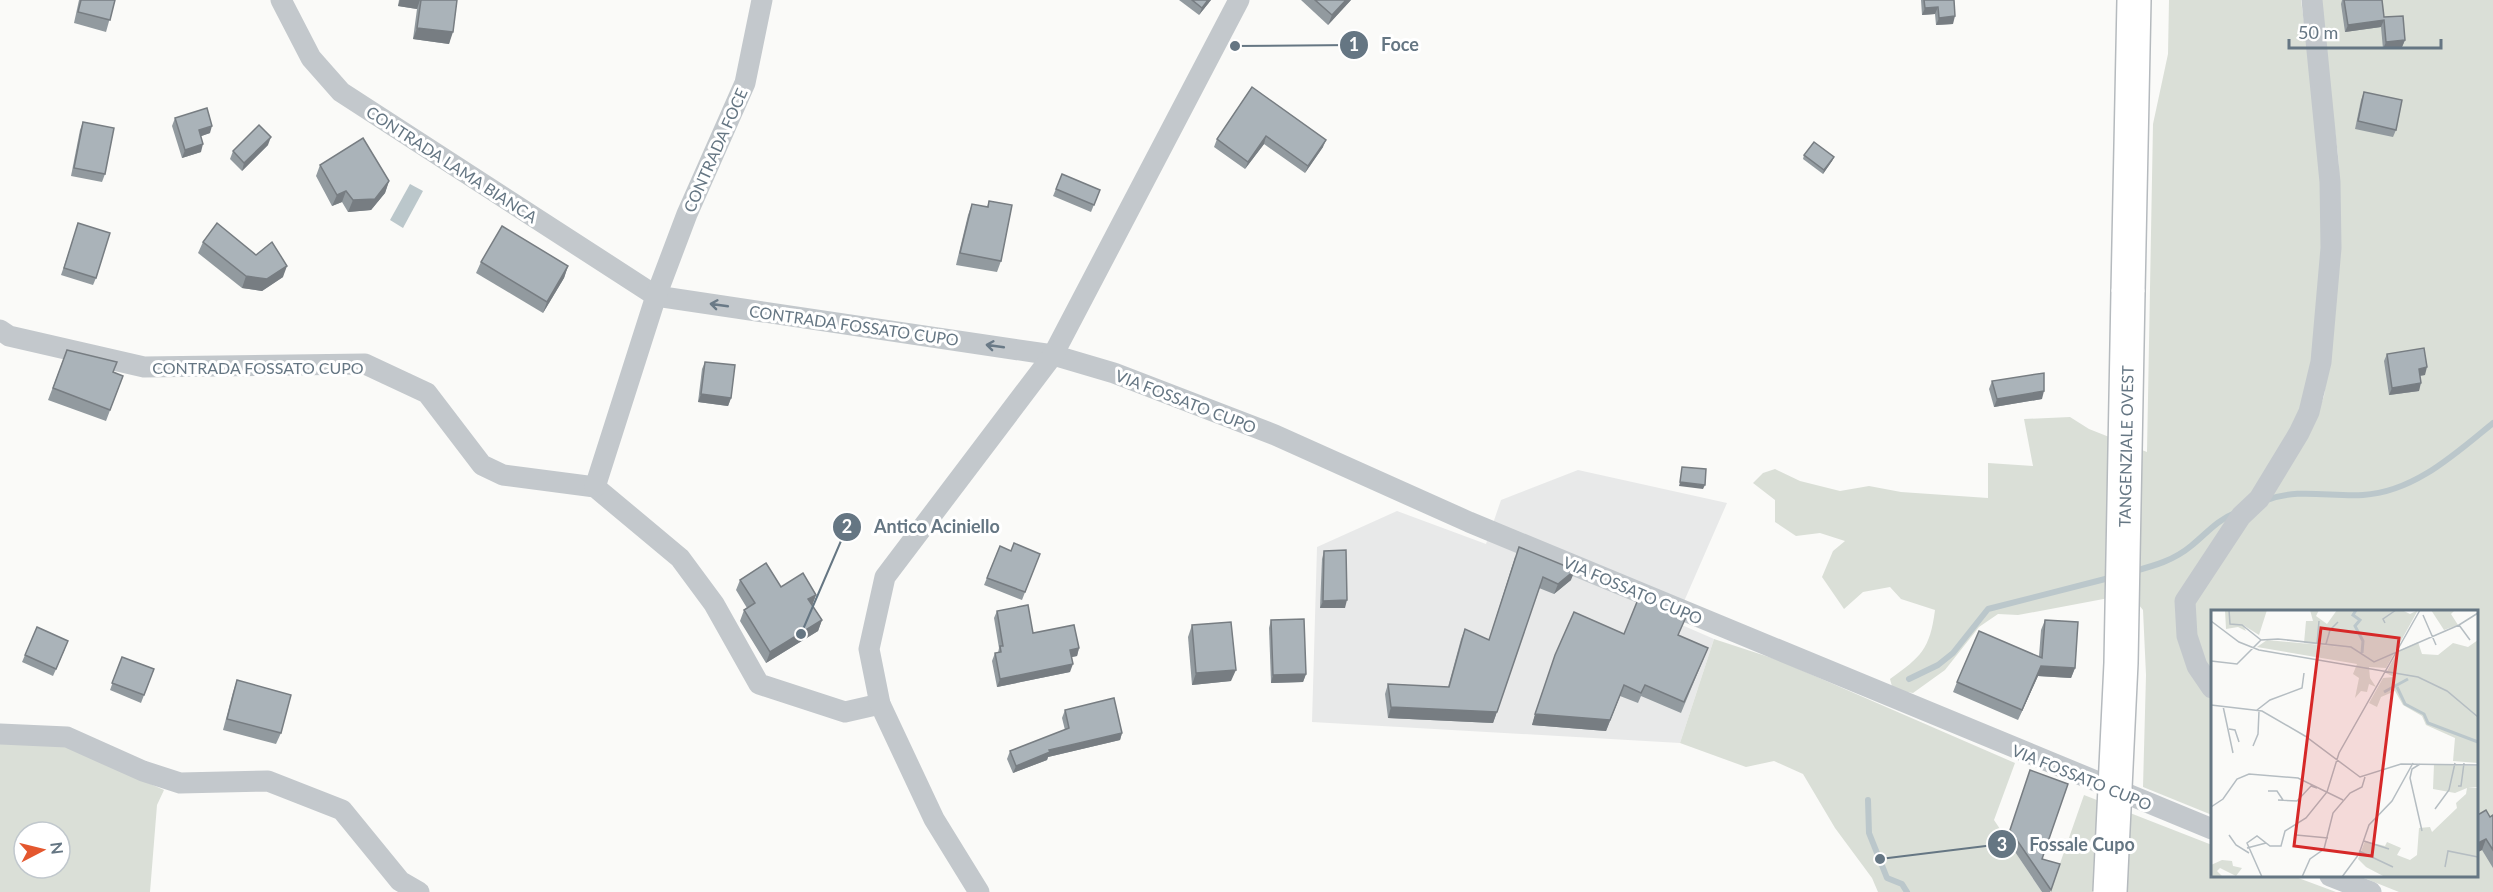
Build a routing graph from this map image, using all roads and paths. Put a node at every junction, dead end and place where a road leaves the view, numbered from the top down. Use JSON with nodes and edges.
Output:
{"nodes":[{"id":1,"x":281,"y":0,"type":"edge"},
{"id":2,"x":762,"y":0,"type":"edge"},
{"id":3,"x":1239,"y":0,"type":"edge"},
{"id":4,"x":2134,"y":0,"type":"edge"},
{"id":5,"x":2312,"y":0,"type":"edge"},
{"id":6,"x":656,"y":296,"type":"junction"},
{"id":7,"x":0,"y":330,"type":"edge"},
{"id":8,"x":1053,"y":355,"type":"junction"},
{"id":9,"x":595,"y":487,"type":"junction"},
{"id":10,"x":2211,"y":687,"type":"edge"},
{"id":11,"x":880,"y":704,"type":"junction"},
{"id":12,"x":0,"y":734,"type":"edge"},
{"id":13,"x":2211,"y":829,"type":"edge"},
{"id":14,"x":2333,"y":877,"type":"edge"},
{"id":15,"x":2359,"y":886,"type":"edge"},
{"id":16,"x":419,"y":892,"type":"edge"},
{"id":17,"x":980,"y":892,"type":"edge"},
{"id":18,"x":2110,"y":892,"type":"edge"}],
"edges":[{"from":1,"to":6,"type":"street","name":"CONTRADA LAMA BIANCA"},
{"from":2,"to":6,"type":"street","name":"CONTRADA FOCE"},
{"from":3,"to":8,"type":"street"},
{"from":4,"to":18,"type":"main road","name":"TANGENZIALE OVEST","bridge":true},
{"from":5,"to":10,"type":"street"},
{"from":8,"to":6,"type":"street","name":"CONTRADA FOSSATO CUPO","one_way":true},
{"from":6,"to":9,"type":"street","name":"CONTRADA FOCE"},
{"from":7,"to":9,"type":"street","name":"CONTRADA FOSSATO CUPO"},
{"from":8,"to":11,"type":"street"},
{"from":8,"to":13,"type":"street","name":"VIA FOSSATO CUPO"},
{"from":9,"to":11,"type":"street"},
{"from":11,"to":17,"type":"street"},
{"from":12,"to":16,"type":"street"},
{"from":14,"to":15,"type":"street"}]}
